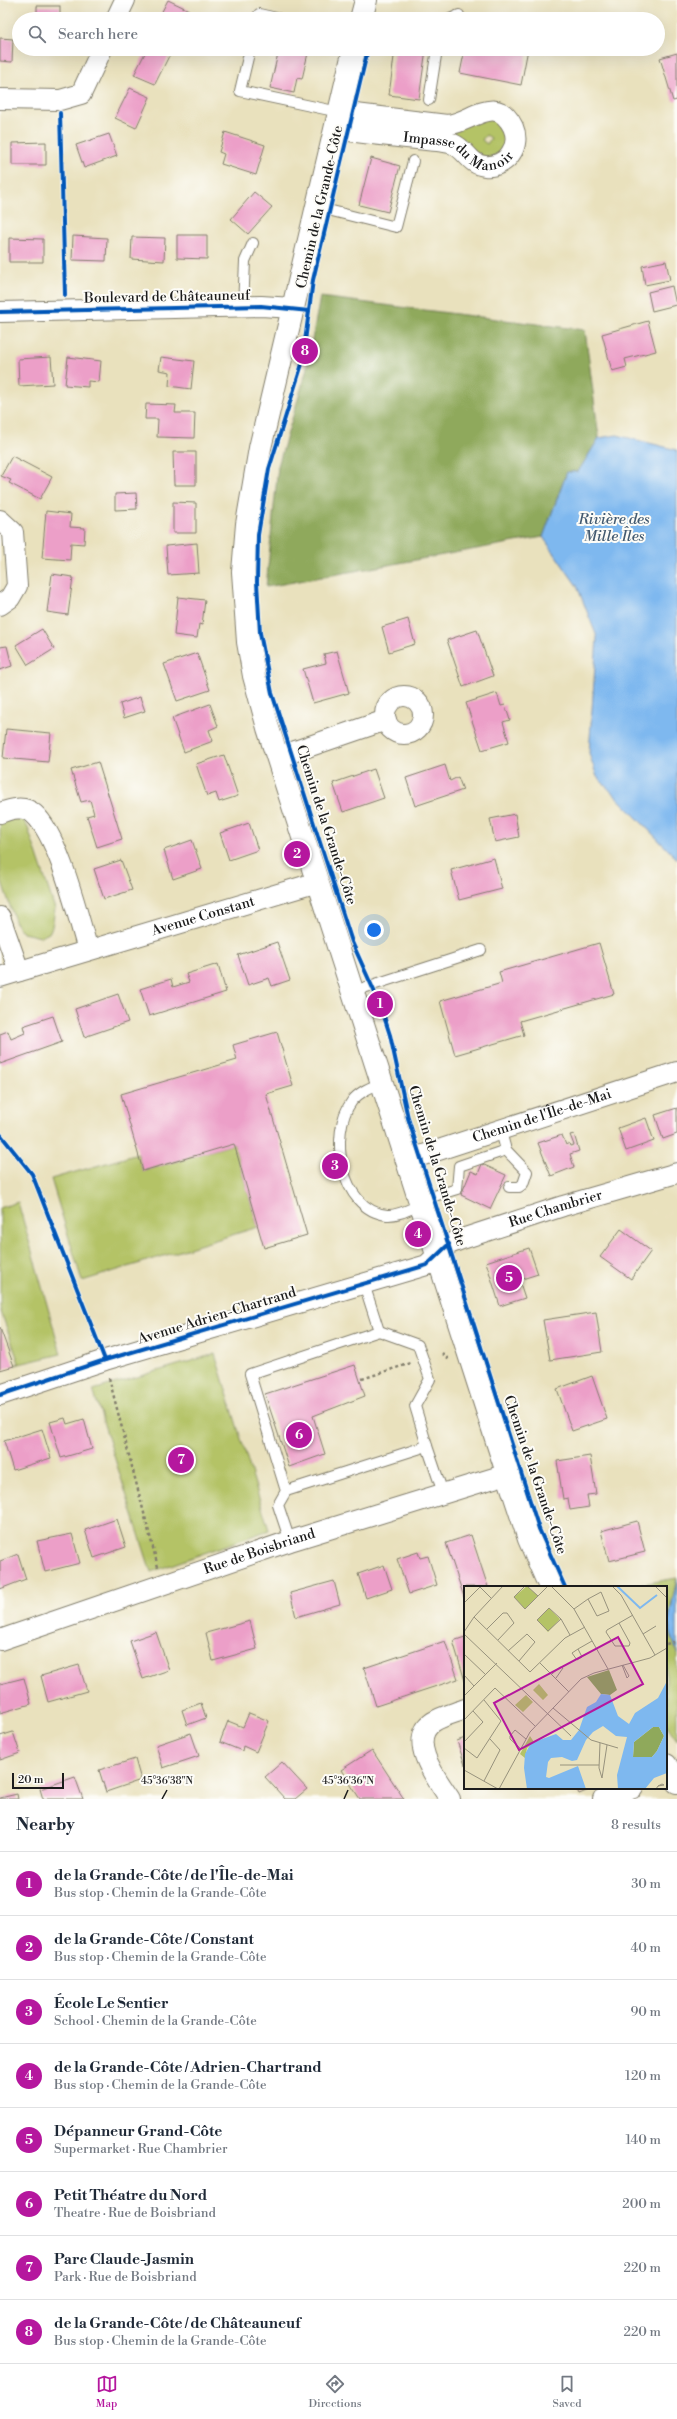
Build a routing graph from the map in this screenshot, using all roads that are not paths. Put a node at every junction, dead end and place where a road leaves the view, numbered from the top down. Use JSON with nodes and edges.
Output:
{"nodes":[{"id":1,"x":125,"y":0,"type":"edge"},
{"id":2,"x":366,"y":0,"type":"edge"},
{"id":3,"x":119,"y":12,"type":"edge"},
{"id":4,"x":363,"y":12,"type":"edge"},
{"id":5,"x":99,"y":56,"type":"edge"},
{"id":6,"x":248,"y":56,"type":"edge"},
{"id":7,"x":352,"y":56,"type":"edge"},
{"id":8,"x":436,"y":56,"type":"edge"},
{"id":9,"x":0,"y":99,"type":"edge"},
{"id":10,"x":429,"y":100,"type":"dead end"},
{"id":11,"x":337,"y":121,"type":"junction"},
{"id":12,"x":414,"y":161,"type":"dead end"},
{"id":13,"x":316,"y":207,"type":"junction"},
{"id":14,"x":253,"y":243,"type":"dead end"},
{"id":15,"x":243,"y":306,"type":"junction"},
{"id":16,"x":293,"y":308,"type":"junction"},
{"id":17,"x":0,"y":312,"type":"edge"},
{"id":18,"x":0,"y":520,"type":"edge"},
{"id":19,"x":0,"y":605,"type":"edge"},
{"id":20,"x":386,"y":720,"type":"dead end"},
{"id":21,"x":278,"y":757,"type":"junction"},
{"id":22,"x":0,"y":813,"type":"edge"},
{"id":23,"x":318,"y":882,"type":"junction"},
{"id":24,"x":0,"y":917,"type":"edge"},
{"id":25,"x":88,"y":950,"type":"junction"},
{"id":26,"x":481,"y":950,"type":"dead end"},
{"id":27,"x":19,"y":971,"type":"junction"},
{"id":28,"x":0,"y":977,"type":"edge"},
{"id":29,"x":354,"y":991,"type":"junction"},
{"id":30,"x":677,"y":1072,"type":"edge"},
{"id":31,"x":383,"y":1082,"type":"junction"},
{"id":32,"x":500,"y":1128,"type":"junction"},
{"id":33,"x":452,"y":1145,"type":"junction"},
{"id":34,"x":506,"y":1150,"type":"junction"},
{"id":35,"x":408,"y":1160,"type":"junction"},
{"id":36,"x":458,"y":1166,"type":"junction"},
{"id":37,"x":677,"y":1173,"type":"edge"},
{"id":38,"x":509,"y":1187,"type":"dead end"},
{"id":39,"x":421,"y":1202,"type":"junction"},
{"id":40,"x":438,"y":1255,"type":"junction"},
{"id":41,"x":364,"y":1284,"type":"junction"},
{"id":42,"x":379,"y":1331,"type":"junction"},
{"id":43,"x":0,"y":1395,"type":"edge"},
{"id":44,"x":427,"y":1446,"type":"junction"},
{"id":45,"x":507,"y":1474,"type":"junction"},
{"id":46,"x":286,"y":1491,"type":"junction"},
{"id":47,"x":443,"y":1493,"type":"junction"},
{"id":48,"x":290,"y":1541,"type":"junction"},
{"id":49,"x":550,"y":1586,"type":"edge"},
{"id":50,"x":0,"y":1640,"type":"edge"},
{"id":51,"x":464,"y":1709,"type":"edge"},
{"id":52,"x":631,"y":1789,"type":"edge"},
{"id":53,"x":450,"y":1799,"type":"edge"},
{"id":54,"x":603,"y":1799,"type":"edge"}],
"edges":[{"from":1,"to":3,"type":"street"},
{"from":2,"to":4,"type":"main road"},
{"from":5,"to":9,"type":"street"},
{"from":6,"to":11,"type":"lane"},
{"from":7,"to":11,"type":"main road","name":"Chemin de la Grande-Côte"},
{"from":8,"to":10,"type":"lane"},
{"from":11,"to":11,"type":"street","name":"Impasse du Manoir"},
{"from":11,"to":13,"type":"main road","name":"Chemin de la Grande-Côte"},
{"from":12,"to":13,"type":"lane"},
{"from":13,"to":16,"type":"main road","name":"Chemin de la Grande-Côte"},
{"from":14,"to":15,"type":"lane"},
{"from":15,"to":16,"type":"street","name":"Boulevard de Châteauneuf"},
{"from":15,"to":17,"type":"street","name":"Boulevard de Châteauneuf"},
{"from":16,"to":21,"type":"main road","name":"Chemin de la Grande-Côte"},
{"from":18,"to":19,"type":"street"},
{"from":20,"to":21,"type":"street"},
{"from":21,"to":23,"type":"main road","name":"Chemin de la Grande-Côte"},
{"from":22,"to":25,"type":"street"},
{"from":23,"to":25,"type":"street","name":"Avenue Constant"},
{"from":23,"to":29,"type":"main road","name":"Chemin de la Grande-Côte"},
{"from":24,"to":27,"type":"street"},
{"from":25,"to":27,"type":"street","name":"Avenue Constant"},
{"from":26,"to":29,"type":"lane"},
{"from":27,"to":28,"type":"street","name":"Avenue Constant"},
{"from":29,"to":31,"type":"main road","name":"Chemin de la Grande-Côte"},
{"from":30,"to":32,"type":"street","name":"Chemin de l'Île-de-Mai"},
{"from":31,"to":35,"type":"main road","name":"Chemin de la Grande-Côte"},
{"from":31,"to":39,"type":"lane"},
{"from":32,"to":33,"type":"street","name":"Chemin de l'Île-de-Mai"},
{"from":32,"to":34,"type":"lane"},
{"from":33,"to":35,"type":"street","name":"Chemin de l'Île-de-Mai"},
{"from":33,"to":36,"type":"lane"},
{"from":34,"to":36,"type":"lane"},
{"from":34,"to":38,"type":"lane"},
{"from":35,"to":39,"type":"main road","name":"Chemin de la Grande-Côte"},
{"from":36,"to":39,"type":"lane"},
{"from":37,"to":40,"type":"street","name":"Rue Chambrier"},
{"from":39,"to":40,"type":"main road","name":"Chemin de la Grande-Côte"},
{"from":40,"to":41,"type":"street","name":"Avenue Adrien-Chartrand"},
{"from":40,"to":45,"type":"main road","name":"Chemin de la Grande-Côte"},
{"from":41,"to":42,"type":"lane"},
{"from":41,"to":43,"type":"street","name":"Avenue Adrien-Chartrand"},
{"from":42,"to":44,"type":"lane"},
{"from":42,"to":46,"type":"lane"},
{"from":44,"to":46,"type":"lane"},
{"from":44,"to":47,"type":"lane"},
{"from":45,"to":47,"type":"street","name":"Rue de Boisbriand"},
{"from":45,"to":49,"type":"main road","name":"Chemin de la Grande-Côte"},
{"from":46,"to":48,"type":"lane"},
{"from":47,"to":48,"type":"street","name":"Rue de Boisbriand"},
{"from":48,"to":50,"type":"street","name":"Rue de Boisbriand"},
{"from":51,"to":53,"type":"street"},
{"from":52,"to":54,"type":"street"}]}
